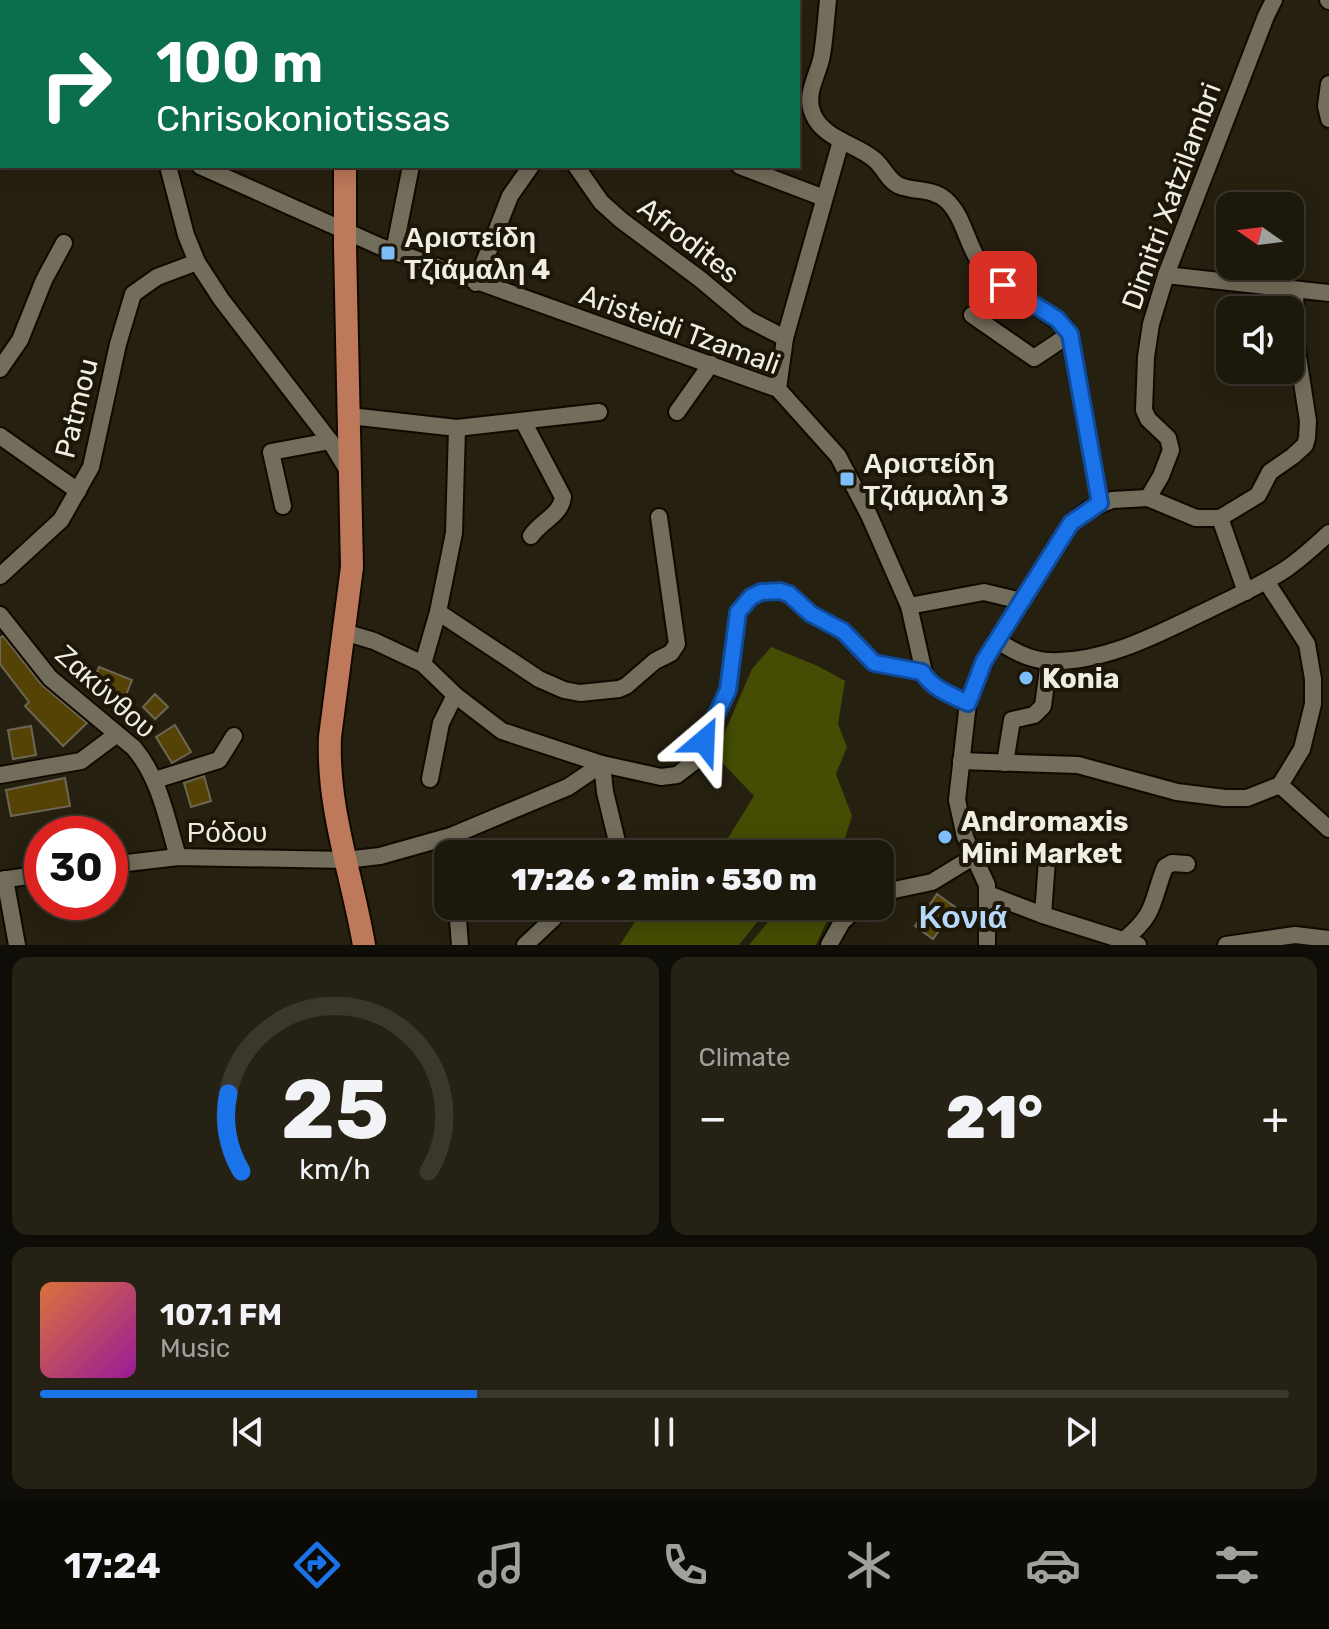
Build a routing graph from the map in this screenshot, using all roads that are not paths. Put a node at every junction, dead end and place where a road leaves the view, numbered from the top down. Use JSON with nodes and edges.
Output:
{"nodes":[{"id":1,"x":828,"y":0,"type":"edge"},
{"id":2,"x":1274,"y":0,"type":"edge"},
{"id":3,"x":1329,"y":84,"type":"edge"},
{"id":4,"x":1329,"y":119,"type":"edge"},
{"id":5,"x":841,"y":141,"type":"junction"},
{"id":6,"x":169,"y":168,"type":"edge"},
{"id":7,"x":204,"y":168,"type":"edge"},
{"id":8,"x":345,"y":168,"type":"edge"},
{"id":9,"x":411,"y":168,"type":"edge"},
{"id":10,"x":530,"y":168,"type":"edge"},
{"id":11,"x":577,"y":168,"type":"edge"},
{"id":12,"x":745,"y":168,"type":"edge"},
{"id":13,"x":824,"y":198,"type":"junction"},
{"id":14,"x":345,"y":233,"type":"junction"},
{"id":15,"x":64,"y":243,"type":"dead end"},
{"id":16,"x":394,"y":251,"type":"junction"},
{"id":17,"x":197,"y":262,"type":"junction"},
{"id":18,"x":1166,"y":275,"type":"junction"},
{"id":19,"x":476,"y":283,"type":"junction"},
{"id":20,"x":1295,"y":290,"type":"junction"},
{"id":21,"x":1329,"y":293,"type":"edge"},
{"id":22,"x":972,"y":315,"type":"dead end"},
{"id":23,"x":1070,"y":334,"type":"junction"},
{"id":24,"x":785,"y":338,"type":"junction"},
{"id":25,"x":711,"y":364,"type":"junction"},
{"id":26,"x":0,"y":369,"type":"edge"},
{"id":27,"x":778,"y":389,"type":"junction"},
{"id":28,"x":599,"y":412,"type":"dead end"},
{"id":29,"x":677,"y":412,"type":"dead end"},
{"id":30,"x":350,"y":416,"type":"junction"},
{"id":31,"x":523,"y":421,"type":"junction"},
{"id":32,"x":457,"y":428,"type":"junction"},
{"id":33,"x":0,"y":436,"type":"edge"},
{"id":34,"x":330,"y":441,"type":"junction"},
{"id":35,"x":351,"y":476,"type":"junction"},
{"id":36,"x":78,"y":491,"type":"junction"},
{"id":37,"x":1148,"y":498,"type":"junction"},
{"id":38,"x":1100,"y":503,"type":"junction"},
{"id":39,"x":283,"y":506,"type":"dead end"},
{"id":40,"x":659,"y":517,"type":"dead end"},
{"id":41,"x":1220,"y":518,"type":"junction"},
{"id":42,"x":1329,"y":533,"type":"edge"},
{"id":43,"x":531,"y":536,"type":"dead end"},
{"id":44,"x":0,"y":576,"type":"edge"},
{"id":45,"x":1266,"y":581,"type":"junction"},
{"id":46,"x":1246,"y":592,"type":"junction"},
{"id":47,"x":1021,"y":601,"type":"junction"},
{"id":48,"x":909,"y":606,"type":"junction"},
{"id":49,"x":438,"y":612,"type":"junction"},
{"id":50,"x":0,"y":615,"type":"edge"},
{"id":51,"x":344,"y":632,"type":"junction"},
{"id":52,"x":996,"y":640,"type":"junction"},
{"id":53,"x":1049,"y":661,"type":"junction"},
{"id":54,"x":423,"y":664,"type":"junction"},
{"id":55,"x":922,"y":672,"type":"junction"},
{"id":56,"x":1321,"y":677,"type":"edge"},
{"id":57,"x":455,"y":695,"type":"junction"},
{"id":58,"x":968,"y":703,"type":"junction"},
{"id":59,"x":117,"y":734,"type":"junction"},
{"id":60,"x":234,"y":736,"type":"dead end"},
{"id":61,"x":961,"y":761,"type":"junction"},
{"id":62,"x":1005,"y":763,"type":"junction"},
{"id":63,"x":602,"y":764,"type":"junction"},
{"id":64,"x":0,"y":775,"type":"edge"},
{"id":65,"x":430,"y":779,"type":"dead end"},
{"id":66,"x":155,"y":780,"type":"junction"},
{"id":67,"x":1280,"y":785,"type":"junction"},
{"id":68,"x":1329,"y":829,"type":"edge"},
{"id":69,"x":451,"y":836,"type":"junction"},
{"id":70,"x":451,"y":840,"type":"edge"},
{"id":71,"x":617,"y":840,"type":"edge"},
{"id":72,"x":178,"y":857,"type":"junction"},
{"id":73,"x":973,"y":857,"type":"junction"},
{"id":74,"x":345,"y":860,"type":"junction"},
{"id":75,"x":1047,"y":860,"type":"dead end"},
{"id":76,"x":128,"y":863,"type":"edge"},
{"id":77,"x":1187,"y":864,"type":"dead end"},
{"id":78,"x":24,"y":877,"type":"edge"},
{"id":79,"x":2,"y":880,"type":"edge"},
{"id":80,"x":894,"y":890,"type":"edge"},
{"id":81,"x":988,"y":894,"type":"junction"},
{"id":82,"x":1043,"y":915,"type":"junction"},
{"id":83,"x":458,"y":920,"type":"edge"},
{"id":84,"x":552,"y":920,"type":"edge"},
{"id":85,"x":844,"y":920,"type":"edge"},
{"id":86,"x":1329,"y":939,"type":"edge"},
{"id":87,"x":1131,"y":942,"type":"edge"},
{"id":88,"x":17,"y":945,"type":"edge"},
{"id":89,"x":364,"y":945,"type":"edge"},
{"id":90,"x":460,"y":945,"type":"edge"},
{"id":91,"x":525,"y":945,"type":"edge"},
{"id":92,"x":829,"y":945,"type":"edge"},
{"id":93,"x":987,"y":945,"type":"edge"},
{"id":94,"x":1226,"y":945,"type":"edge"}],
"edges":[{"from":1,"to":5,"type":"street"},
{"from":2,"to":18,"type":"street","name":"Dimitri Xatzilambri"},
{"from":3,"to":4,"type":"street"},
{"from":5,"to":13,"type":"street"},
{"from":5,"to":23,"type":"street"},
{"from":6,"to":17,"type":"street"},
{"from":7,"to":14,"type":"street","name":"Aristeidi Tzamali"},
{"from":8,"to":14,"type":"main road"},
{"from":9,"to":16,"type":"street"},
{"from":10,"to":19,"type":"street"},
{"from":11,"to":24,"type":"street","name":"Afrodites"},
{"from":12,"to":13,"type":"street"},
{"from":13,"to":24,"type":"street"},
{"from":14,"to":16,"type":"street","name":"Aristeidi Tzamali"},
{"from":14,"to":30,"type":"main road"},
{"from":15,"to":26,"type":"street"},
{"from":16,"to":19,"type":"street","name":"Aristeidi Tzamali"},
{"from":17,"to":34,"type":"street"},
{"from":17,"to":36,"type":"street","name":"Patmou"},
{"from":18,"to":20,"type":"street"},
{"from":18,"to":37,"type":"street","name":"Dimitri Xatzilambri"},
{"from":19,"to":25,"type":"street","name":"Aristeidi Tzamali"},
{"from":20,"to":21,"type":"street"},
{"from":20,"to":41,"type":"street"},
{"from":22,"to":23,"type":"street"},
{"from":23,"to":38,"type":"street"},
{"from":24,"to":27,"type":"street"},
{"from":25,"to":27,"type":"street","name":"Aristeidi Tzamali"},
{"from":25,"to":29,"type":"street"},
{"from":27,"to":48,"type":"street","name":"Aristeidi Tzamali"},
{"from":28,"to":31,"type":"street"},
{"from":30,"to":32,"type":"street"},
{"from":30,"to":35,"type":"main road"},
{"from":31,"to":32,"type":"street"},
{"from":31,"to":43,"type":"street"},
{"from":32,"to":49,"type":"street"},
{"from":33,"to":36,"type":"street"},
{"from":34,"to":35,"type":"street"},
{"from":34,"to":39,"type":"street"},
{"from":35,"to":51,"type":"main road"},
{"from":36,"to":44,"type":"street","name":"Patmou"},
{"from":37,"to":38,"type":"street"},
{"from":37,"to":41,"type":"street"},
{"from":38,"to":47,"type":"street"},
{"from":40,"to":49,"type":"street"},
{"from":41,"to":46,"type":"street"},
{"from":42,"to":45,"type":"street"},
{"from":45,"to":46,"type":"street"},
{"from":45,"to":56,"type":"street"},
{"from":46,"to":53,"type":"street"},
{"from":47,"to":48,"type":"street"},
{"from":47,"to":52,"type":"street"},
{"from":48,"to":55,"type":"street","name":"Aristeidi Tzamali"},
{"from":49,"to":54,"type":"street"},
{"from":50,"to":59,"type":"street","name":"Ζακύνθου"},
{"from":51,"to":54,"type":"street"},
{"from":51,"to":74,"type":"main road"},
{"from":52,"to":53,"type":"street"},
{"from":52,"to":58,"type":"street"},
{"from":53,"to":62,"type":"street"},
{"from":54,"to":57,"type":"street"},
{"from":55,"to":58,"type":"street"},
{"from":55,"to":63,"type":"street"},
{"from":56,"to":67,"type":"street"},
{"from":57,"to":63,"type":"street"},
{"from":57,"to":65,"type":"street"},
{"from":58,"to":61,"type":"street"},
{"from":59,"to":64,"type":"street"},
{"from":59,"to":66,"type":"street","name":"Ζακύνθου"},
{"from":60,"to":66,"type":"street"},
{"from":61,"to":62,"type":"street"},
{"from":61,"to":73,"type":"street"},
{"from":62,"to":67,"type":"street"},
{"from":63,"to":69,"type":"street","name":"Ρόδου"},
{"from":63,"to":71,"type":"street"},
{"from":66,"to":72,"type":"street","name":"Ζακύνθου"},
{"from":67,"to":68,"type":"street"},
{"from":69,"to":70,"type":"street"},
{"from":69,"to":74,"type":"street","name":"Ρόδου"},
{"from":72,"to":74,"type":"street","name":"Ρόδου"},
{"from":72,"to":76,"type":"street","name":"Ρόδου"},
{"from":73,"to":80,"type":"street"},
{"from":73,"to":81,"type":"street"},
{"from":74,"to":89,"type":"main road"},
{"from":75,"to":82,"type":"street"},
{"from":77,"to":87,"type":"street"},
{"from":78,"to":79,"type":"street"},
{"from":79,"to":88,"type":"street"},
{"from":81,"to":82,"type":"street"},
{"from":81,"to":93,"type":"street"},
{"from":82,"to":87,"type":"street"},
{"from":83,"to":90,"type":"street"},
{"from":84,"to":91,"type":"street"},
{"from":85,"to":92,"type":"street"},
{"from":86,"to":94,"type":"street"}]}
